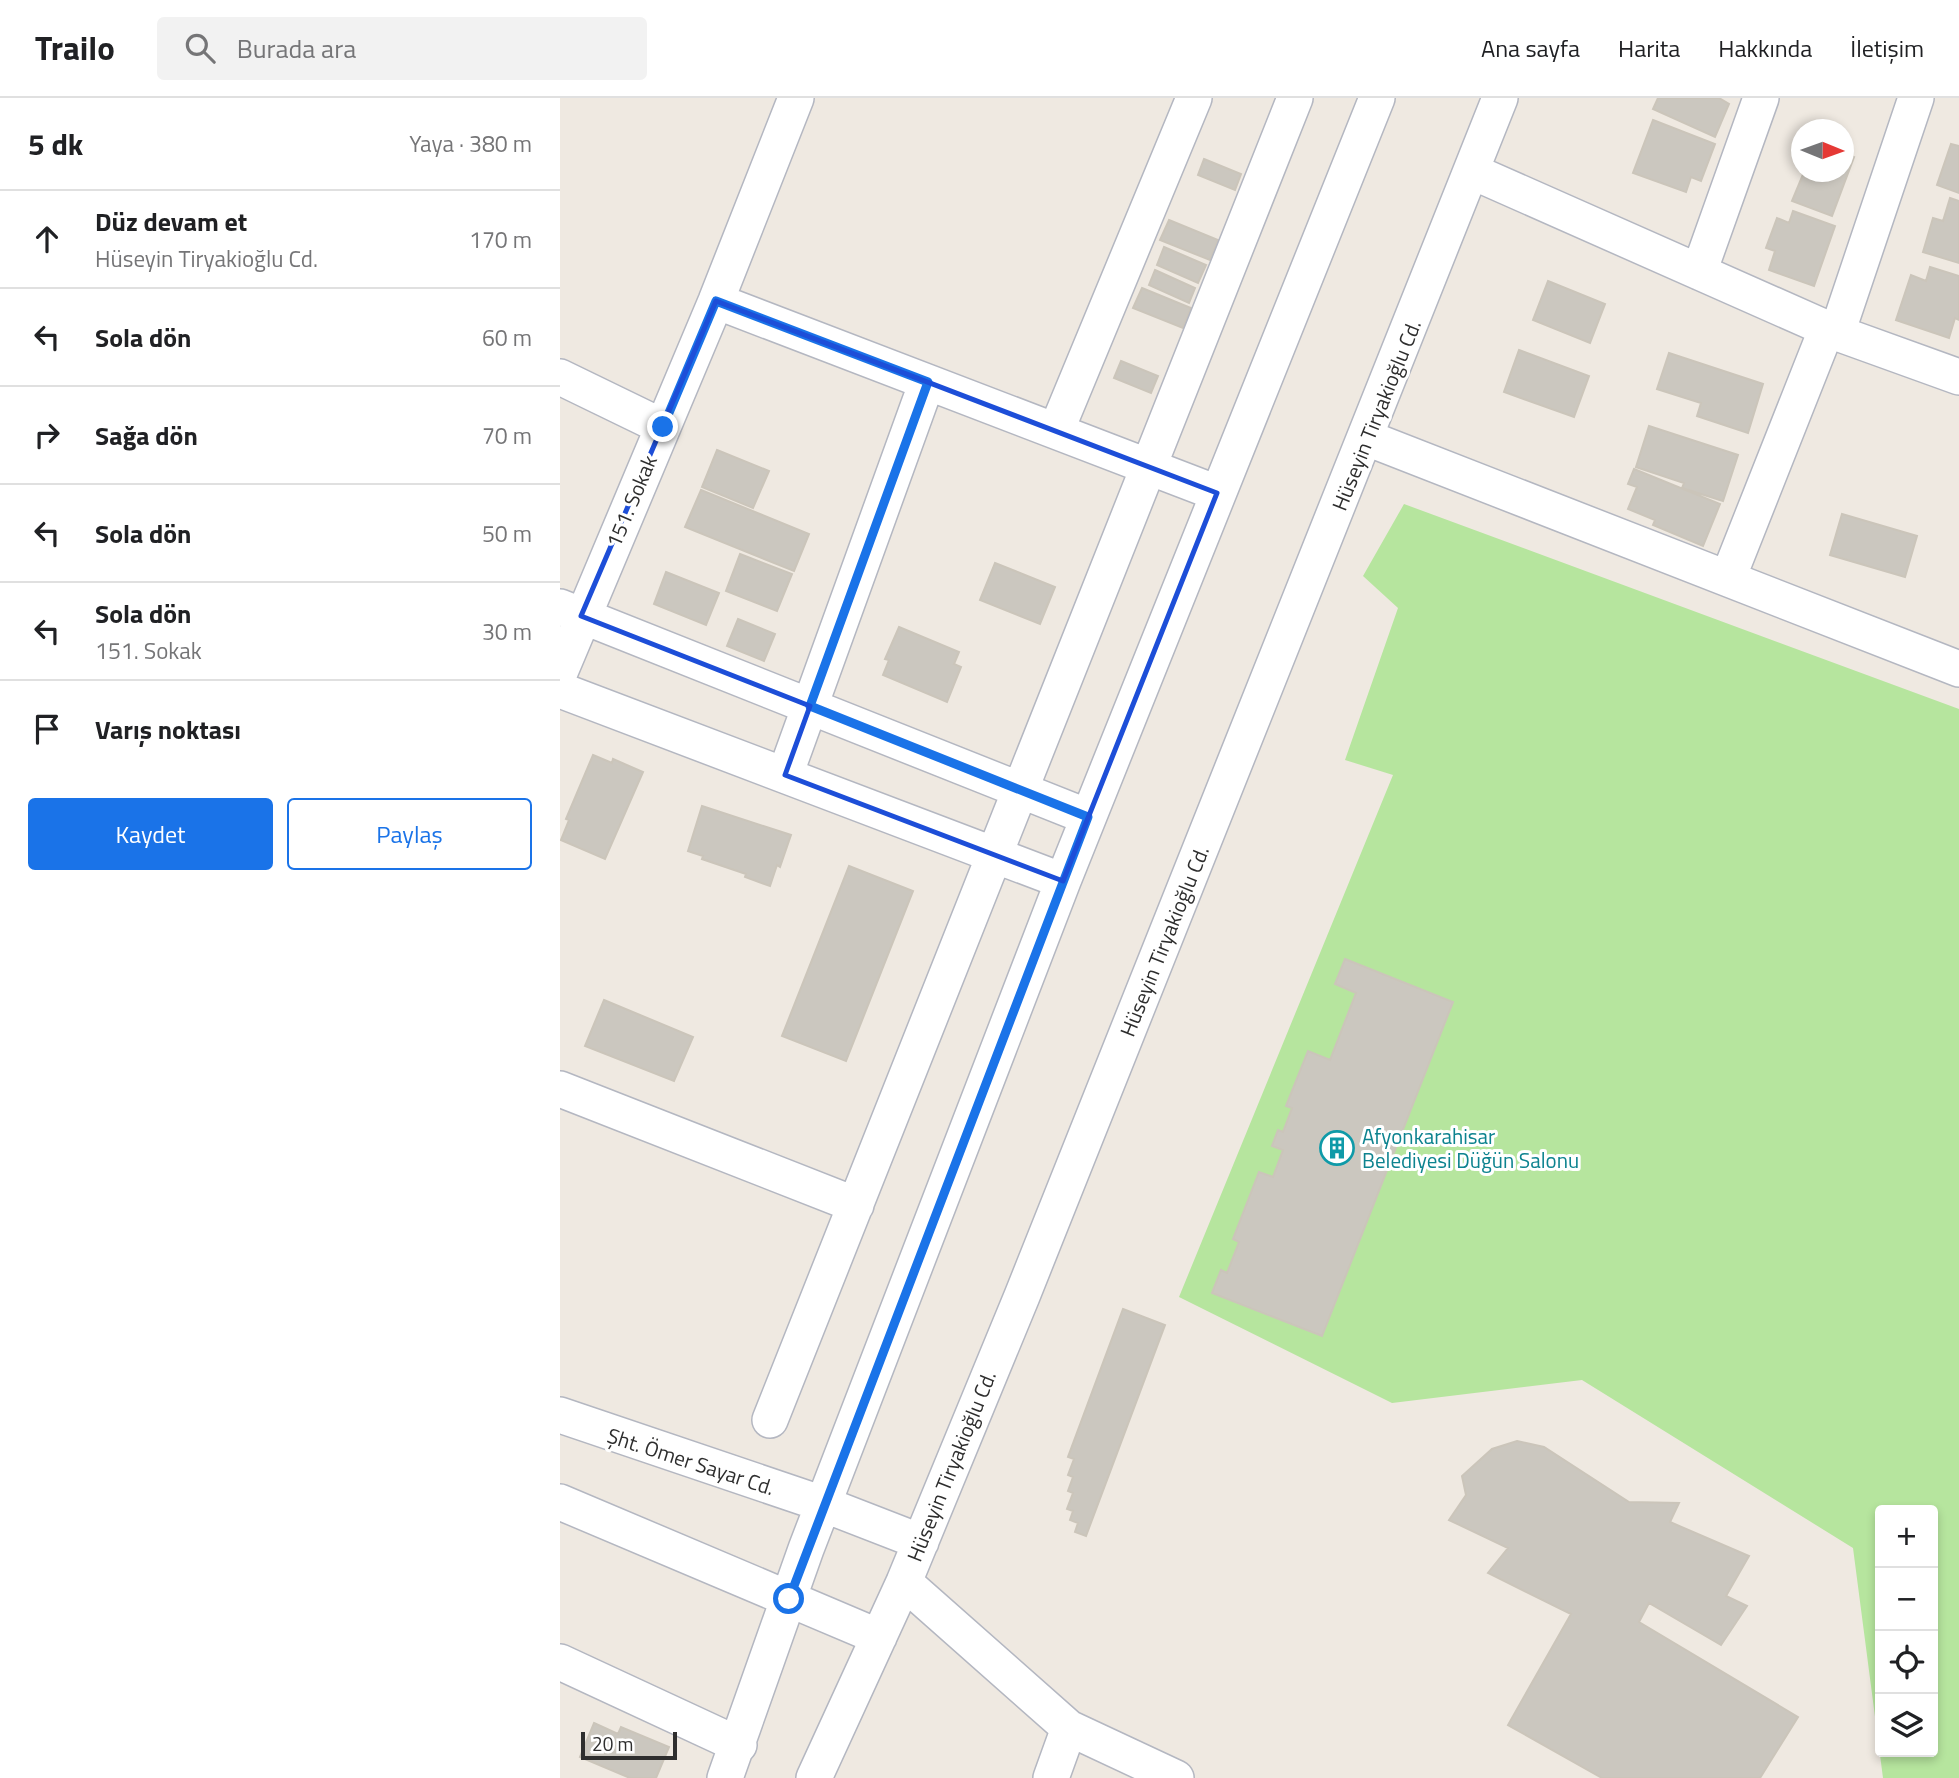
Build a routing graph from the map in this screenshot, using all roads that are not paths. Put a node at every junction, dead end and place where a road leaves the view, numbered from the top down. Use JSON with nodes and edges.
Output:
{"nodes":[{"id":1,"x":796,"y":98,"type":"edge"},
{"id":2,"x":1194,"y":98,"type":"edge"},
{"id":3,"x":1295,"y":98,"type":"edge"},
{"id":4,"x":1377,"y":98,"type":"edge"},
{"id":5,"x":1500,"y":98,"type":"edge"},
{"id":6,"x":1761,"y":98,"type":"edge"},
{"id":7,"x":1916,"y":98,"type":"edge"},
{"id":8,"x":1471,"y":171,"type":"junction"},
{"id":9,"x":1699,"y":272,"type":"junction"},
{"id":10,"x":716,"y":301,"type":"junction"},
{"id":11,"x":1832,"y":330,"type":"junction"},
{"id":12,"x":560,"y":377,"type":"edge"},
{"id":13,"x":1959,"y":377,"type":"edge"},
{"id":14,"x":928,"y":382,"type":"junction"},
{"id":15,"x":663,"y":427,"type":"junction"},
{"id":16,"x":1056,"y":431,"type":"junction"},
{"id":17,"x":1367,"y":438,"type":"junction"},
{"id":18,"x":1150,"y":467,"type":"junction"},
{"id":19,"x":1217,"y":493,"type":"junction"},
{"id":20,"x":1728,"y":578,"type":"junction"},
{"id":21,"x":571,"y":612,"type":"edge"},
{"id":22,"x":562,"y":660,"type":"edge"},
{"id":23,"x":1959,"y":669,"type":"edge"},
{"id":24,"x":560,"y":690,"type":"edge"},
{"id":25,"x":810,"y":706,"type":"junction"},
{"id":26,"x":785,"y":775,"type":"junction"},
{"id":27,"x":1022,"y":790,"type":"junction"},
{"id":28,"x":1088,"y":817,"type":"junction"},
{"id":29,"x":996,"y":856,"type":"junction"},
{"id":30,"x":1063,"y":881,"type":"junction"},
{"id":31,"x":560,"y":1089,"type":"edge"},
{"id":32,"x":856,"y":1205,"type":"junction"},
{"id":33,"x":560,"y":1415,"type":"edge"},
{"id":34,"x":770,"y":1420,"type":"dead end"},
{"id":35,"x":560,"y":1502,"type":"edge"},
{"id":36,"x":823,"y":1504,"type":"junction"},
{"id":37,"x":921,"y":1542,"type":"junction"},
{"id":38,"x":904,"y":1582,"type":"junction"},
{"id":39,"x":789,"y":1599,"type":"junction"},
{"id":40,"x":879,"y":1637,"type":"junction"},
{"id":41,"x":560,"y":1662,"type":"edge"},
{"id":42,"x":1069,"y":1728,"type":"junction"},
{"id":43,"x":739,"y":1745,"type":"junction"},
{"id":44,"x":725,"y":1778,"type":"edge"},
{"id":45,"x":814,"y":1778,"type":"edge"},
{"id":46,"x":1051,"y":1778,"type":"edge"},
{"id":47,"x":1175,"y":1778,"type":"edge"}],
"edges":[{"from":1,"to":10,"type":"street","name":"151. Sokak"},
{"from":2,"to":16,"type":"street"},
{"from":3,"to":18,"type":"street"},
{"from":4,"to":19,"type":"street"},
{"from":5,"to":8,"type":"street","name":"Hüseyin Tiryakioğlu Cd."},
{"from":6,"to":9,"type":"street"},
{"from":7,"to":11,"type":"street"},
{"from":8,"to":9,"type":"street"},
{"from":8,"to":17,"type":"street","name":"Hüseyin Tiryakioğlu Cd."},
{"from":9,"to":11,"type":"street"},
{"from":10,"to":14,"type":"street"},
{"from":10,"to":15,"type":"street","name":"151. Sokak"},
{"from":11,"to":13,"type":"street"},
{"from":11,"to":20,"type":"street"},
{"from":12,"to":15,"type":"street"},
{"from":14,"to":16,"type":"street"},
{"from":14,"to":25,"type":"street"},
{"from":15,"to":21,"type":"street","name":"151. Sokak"},
{"from":16,"to":18,"type":"street"},
{"from":17,"to":20,"type":"street"},
{"from":17,"to":37,"type":"street","name":"Hüseyin Tiryakioğlu Cd."},
{"from":18,"to":19,"type":"street"},
{"from":18,"to":27,"type":"street"},
{"from":19,"to":28,"type":"street"},
{"from":20,"to":23,"type":"street"},
{"from":21,"to":22,"type":"street","name":"151. Sokak"},
{"from":21,"to":25,"type":"street"},
{"from":24,"to":26,"type":"street"},
{"from":25,"to":26,"type":"street"},
{"from":25,"to":27,"type":"street"},
{"from":26,"to":29,"type":"street"},
{"from":27,"to":28,"type":"street"},
{"from":27,"to":29,"type":"street"},
{"from":28,"to":30,"type":"street"},
{"from":29,"to":30,"type":"street"},
{"from":29,"to":32,"type":"street"},
{"from":30,"to":36,"type":"street"},
{"from":31,"to":32,"type":"street"},
{"from":32,"to":34,"type":"street"},
{"from":33,"to":36,"type":"street","name":"Şht. Ömer Sayar Cd."},
{"from":35,"to":39,"type":"street"},
{"from":36,"to":37,"type":"street","name":"Şht. Ömer Sayar Cd."},
{"from":36,"to":39,"type":"street"},
{"from":37,"to":38,"type":"street","name":"Hüseyin Tiryakioğlu Cd."},
{"from":38,"to":40,"type":"street","name":"Hüseyin Tiryakioğlu Cd."},
{"from":38,"to":42,"type":"street"},
{"from":39,"to":40,"type":"street"},
{"from":39,"to":43,"type":"street"},
{"from":40,"to":45,"type":"street","name":"Hüseyin Tiryakioğlu Cd."},
{"from":41,"to":43,"type":"street"},
{"from":42,"to":46,"type":"street"},
{"from":42,"to":47,"type":"street"},
{"from":43,"to":44,"type":"street"}]}
